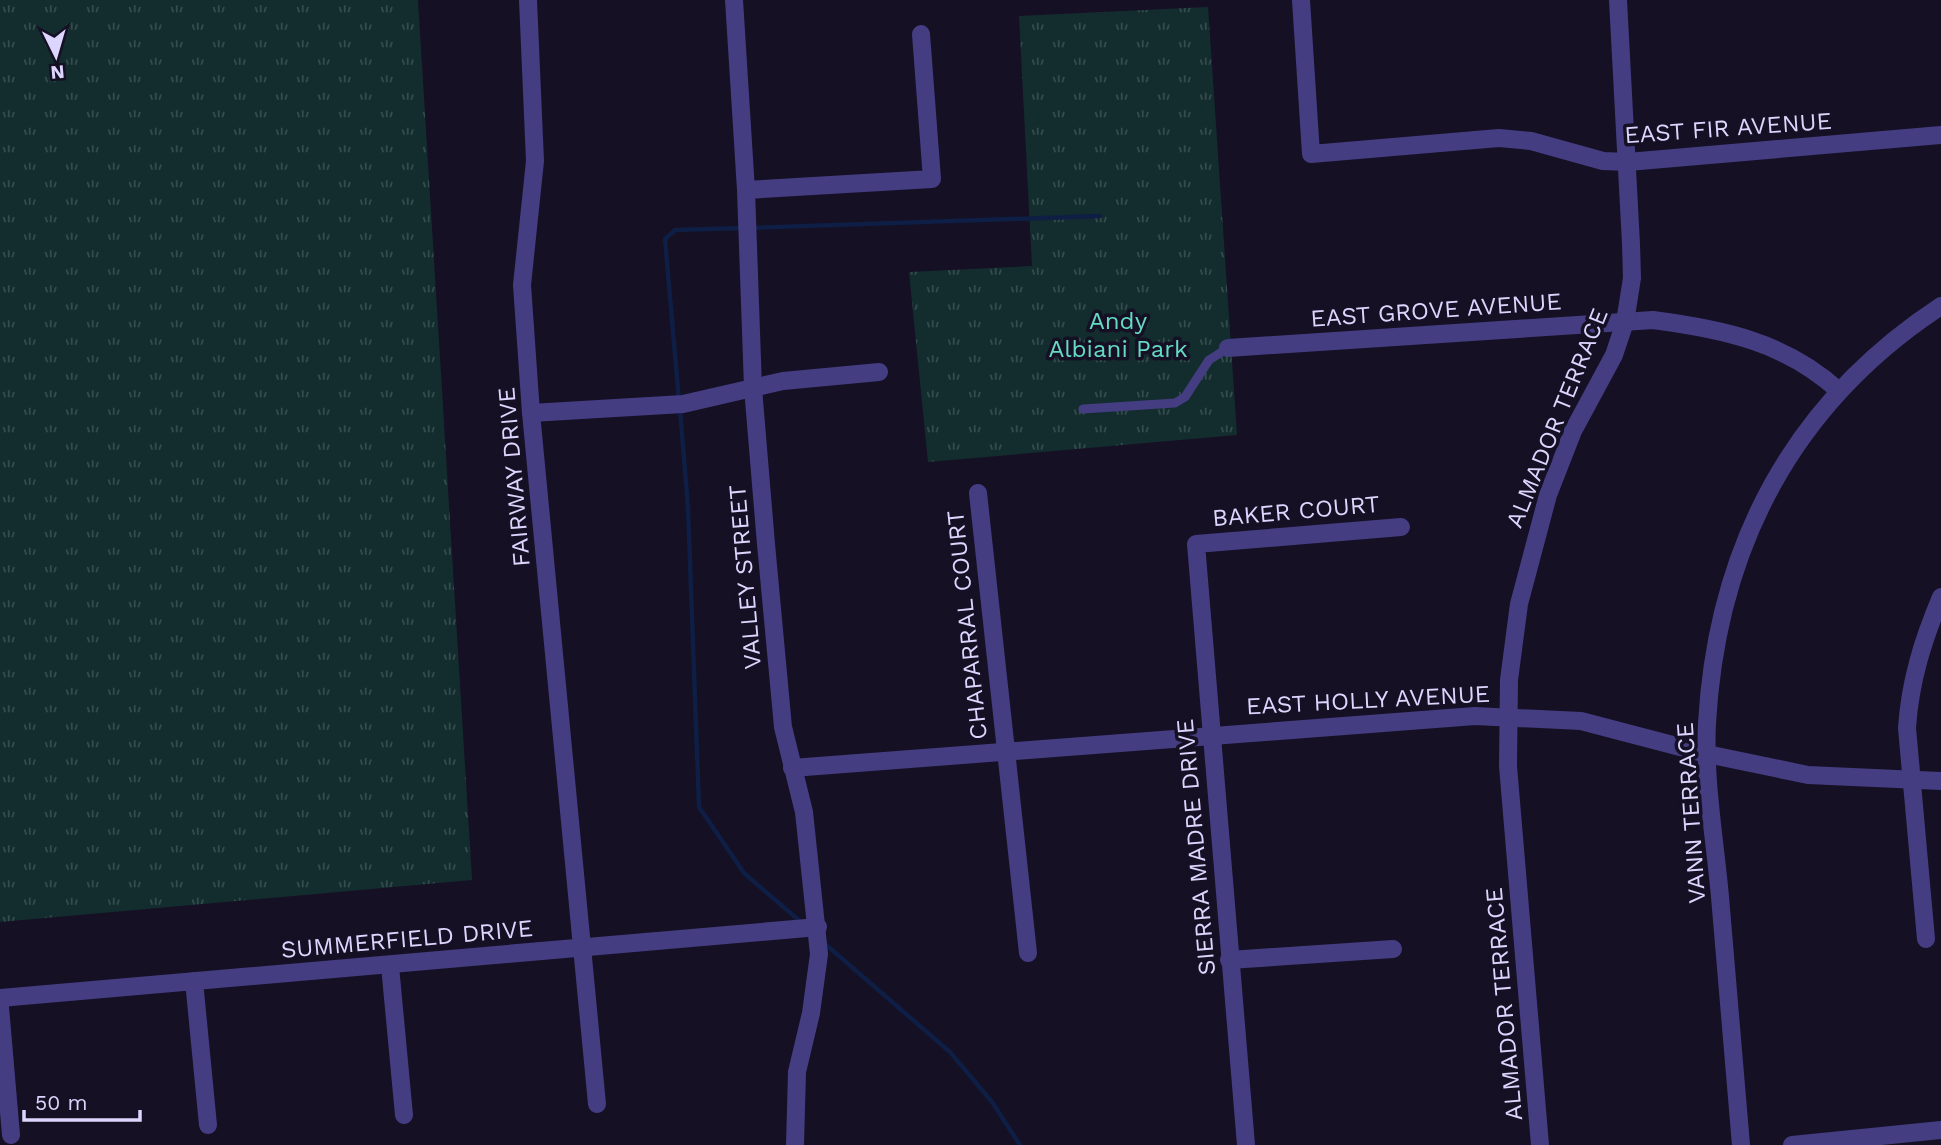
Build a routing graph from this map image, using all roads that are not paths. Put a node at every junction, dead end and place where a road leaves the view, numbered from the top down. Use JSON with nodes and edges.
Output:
{"nodes":[{"id":1,"x":528,"y":0,"type":"edge"},
{"id":2,"x":734,"y":0,"type":"edge"},
{"id":3,"x":1301,"y":0,"type":"edge"},
{"id":4,"x":1618,"y":0,"type":"edge"},
{"id":5,"x":921,"y":34,"type":"dead end"},
{"id":6,"x":1941,"y":135,"type":"edge"},
{"id":7,"x":1628,"y":162,"type":"junction"},
{"id":8,"x":746,"y":190,"type":"junction"},
{"id":9,"x":1941,"y":306,"type":"edge"},
{"id":10,"x":1625,"y":322,"type":"junction"},
{"id":11,"x":1228,"y":348,"type":"joint"},
{"id":12,"x":879,"y":372,"type":"dead end"},
{"id":13,"x":753,"y":388,"type":"junction"},
{"id":14,"x":1839,"y":391,"type":"junction"},
{"id":15,"x":1083,"y":409,"type":"dead end"},
{"id":16,"x":531,"y":413,"type":"junction"},
{"id":17,"x":978,"y":493,"type":"dead end"},
{"id":18,"x":1401,"y":527,"type":"dead end"},
{"id":19,"x":1196,"y":544,"type":"joint"},
{"id":20,"x":1941,"y":597,"type":"edge"},
{"id":21,"x":1507,"y":716,"type":"junction"},
{"id":22,"x":1211,"y":734,"type":"junction"},
{"id":23,"x":1004,"y":753,"type":"junction"},
{"id":24,"x":1707,"y":754,"type":"junction"},
{"id":25,"x":792,"y":768,"type":"junction"},
{"id":26,"x":1941,"y":781,"type":"edge"},
{"id":27,"x":1910,"y":782,"type":"junction"},
{"id":28,"x":818,"y":927,"type":"junction"},
{"id":29,"x":1926,"y":939,"type":"dead end"},
{"id":30,"x":582,"y":948,"type":"junction"},
{"id":31,"x":1393,"y":948,"type":"dead end"},
{"id":32,"x":1028,"y":953,"type":"dead end"},
{"id":33,"x":1229,"y":960,"type":"junction"},
{"id":34,"x":390,"y":965,"type":"junction"},
{"id":35,"x":194,"y":981,"type":"junction"},
{"id":36,"x":0,"y":998,"type":"edge"},
{"id":37,"x":0,"y":1007,"type":"edge"},
{"id":38,"x":597,"y":1104,"type":"dead end"},
{"id":39,"x":404,"y":1115,"type":"dead end"},
{"id":40,"x":208,"y":1125,"type":"dead end"},
{"id":41,"x":1941,"y":1130,"type":"edge"},
{"id":42,"x":11,"y":1135,"type":"dead end"},
{"id":43,"x":795,"y":1145,"type":"edge"},
{"id":44,"x":1246,"y":1145,"type":"edge"},
{"id":45,"x":1540,"y":1145,"type":"edge"},
{"id":46,"x":1741,"y":1145,"type":"edge"},
{"id":47,"x":1792,"y":1145,"type":"edge"}],
"edges":[{"from":1,"to":16,"type":"street","name":"FAIRWAY DRIVE"},
{"from":2,"to":8,"type":"street","name":"VALLEY STREET"},
{"from":3,"to":7,"type":"street","name":"EAST FIR AVENUE"},
{"from":4,"to":7,"type":"street","name":"ALMADOR TERRACE"},
{"from":5,"to":8,"type":"street"},
{"from":6,"to":7,"type":"street","name":"EAST FIR AVENUE"},
{"from":7,"to":10,"type":"street","name":"ALMADOR TERRACE"},
{"from":8,"to":13,"type":"street","name":"VALLEY STREET"},
{"from":9,"to":14,"type":"street","name":"VANN TERRACE"},
{"from":10,"to":11,"type":"street","name":"EAST GROVE AVENUE"},
{"from":10,"to":14,"type":"street","name":"EAST GROVE AVENUE"},
{"from":10,"to":21,"type":"street","name":"ALMADOR TERRACE"},
{"from":11,"to":15,"type":"lane"},
{"from":12,"to":13,"type":"street"},
{"from":13,"to":16,"type":"street"},
{"from":13,"to":25,"type":"street","name":"VALLEY STREET"},
{"from":14,"to":24,"type":"street","name":"VANN TERRACE"},
{"from":16,"to":30,"type":"street","name":"FAIRWAY DRIVE"},
{"from":17,"to":23,"type":"street","name":"CHAPARRAL COURT"},
{"from":18,"to":19,"type":"street","name":"BAKER COURT"},
{"from":19,"to":22,"type":"street","name":"SIERRA MADRE DRIVE"},
{"from":20,"to":27,"type":"street"},
{"from":21,"to":22,"type":"street","name":"EAST HOLLY AVENUE"},
{"from":21,"to":24,"type":"street","name":"EAST HOLLY AVENUE"},
{"from":21,"to":45,"type":"street","name":"ALMADOR TERRACE"},
{"from":22,"to":23,"type":"street","name":"EAST HOLLY AVENUE"},
{"from":22,"to":33,"type":"street","name":"SIERRA MADRE DRIVE"},
{"from":23,"to":25,"type":"street","name":"EAST HOLLY AVENUE"},
{"from":23,"to":32,"type":"street","name":"CHAPARRAL COURT"},
{"from":24,"to":27,"type":"street","name":"EAST HOLLY AVENUE"},
{"from":24,"to":46,"type":"street","name":"VANN TERRACE"},
{"from":25,"to":28,"type":"street","name":"VALLEY STREET"},
{"from":26,"to":27,"type":"street","name":"EAST HOLLY AVENUE"},
{"from":27,"to":29,"type":"street"},
{"from":28,"to":30,"type":"street","name":"SUMMERFIELD DRIVE"},
{"from":28,"to":43,"type":"street","name":"VALLEY STREET"},
{"from":30,"to":34,"type":"street","name":"SUMMERFIELD DRIVE"},
{"from":30,"to":38,"type":"street","name":"FAIRWAY DRIVE"},
{"from":31,"to":33,"type":"street"},
{"from":33,"to":44,"type":"street","name":"SIERRA MADRE DRIVE"},
{"from":34,"to":35,"type":"street","name":"SUMMERFIELD DRIVE"},
{"from":34,"to":39,"type":"street"},
{"from":35,"to":36,"type":"street","name":"SUMMERFIELD DRIVE"},
{"from":35,"to":40,"type":"street"},
{"from":37,"to":42,"type":"street"},
{"from":41,"to":47,"type":"street"}]}
